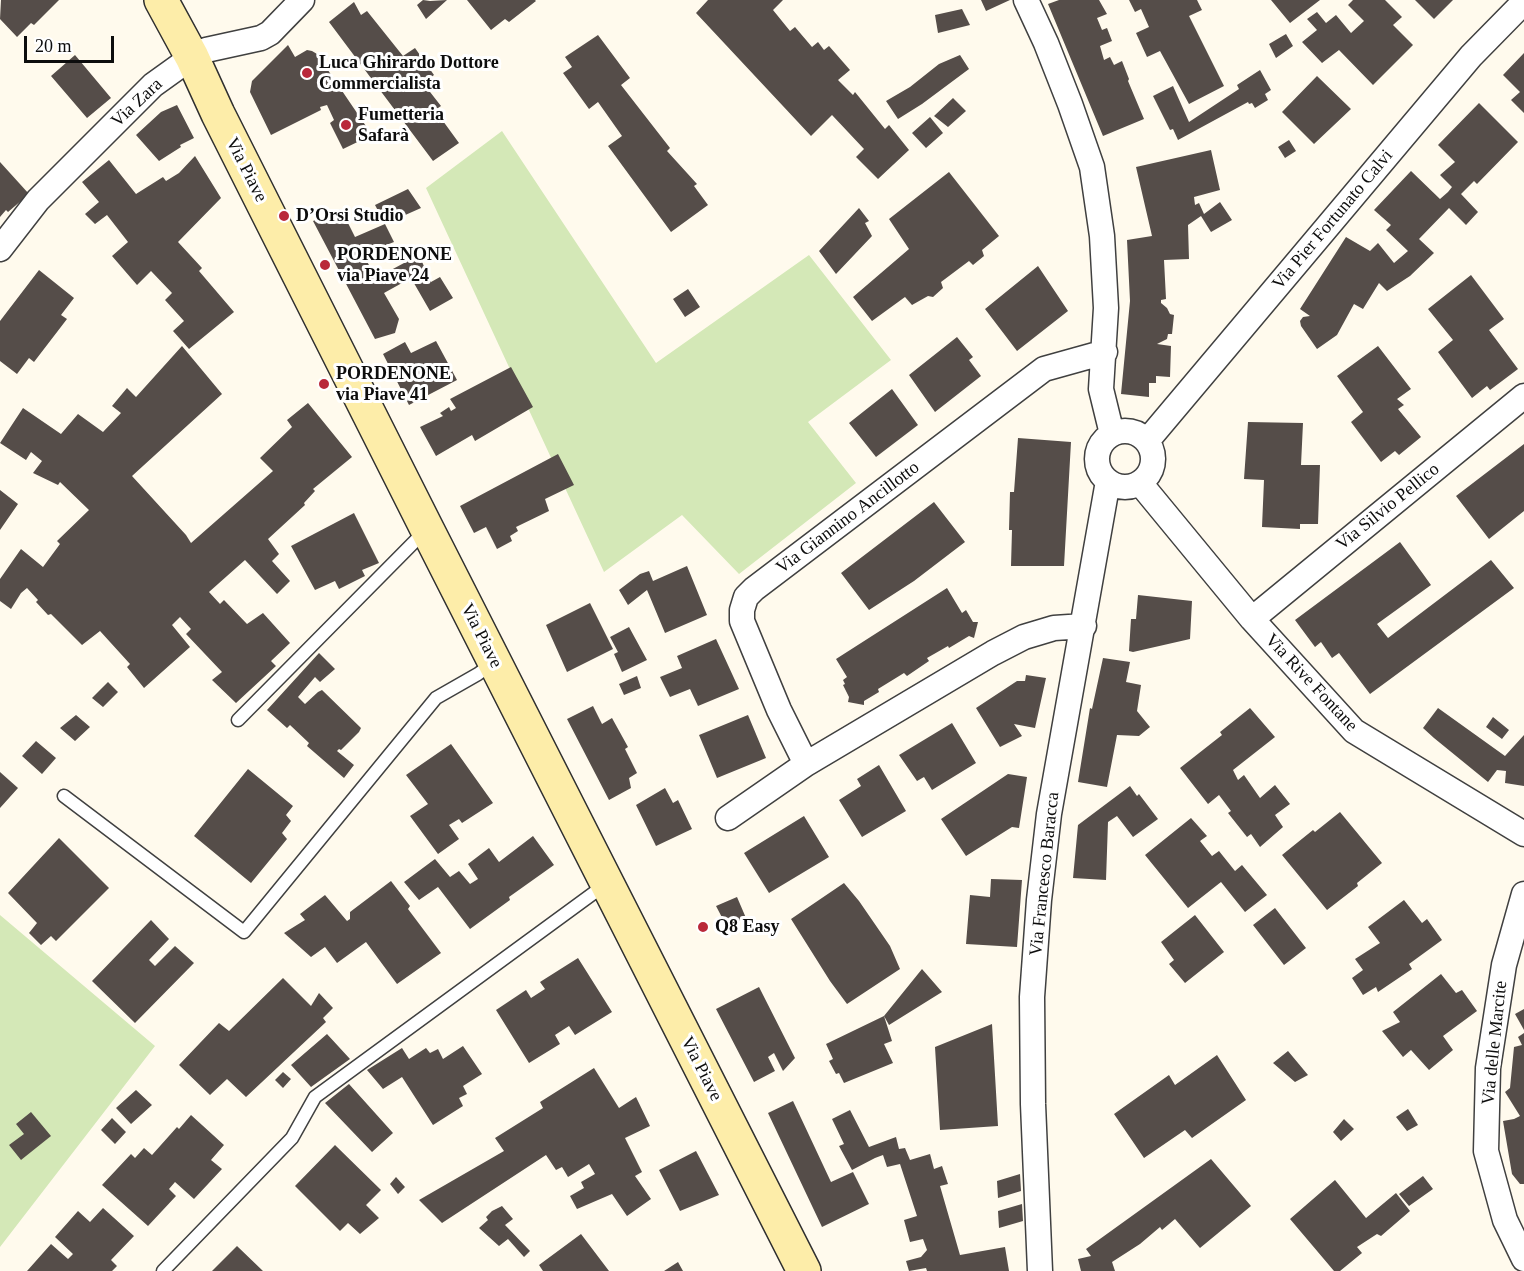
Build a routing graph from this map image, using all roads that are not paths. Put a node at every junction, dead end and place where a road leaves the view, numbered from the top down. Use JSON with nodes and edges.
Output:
{"nodes":[{"id":1,"x":161,"y":0,"type":"edge"},
{"id":2,"x":302,"y":0,"type":"edge"},
{"id":3,"x":1026,"y":0,"type":"edge"},
{"id":4,"x":1524,"y":2,"type":"edge"},
{"id":5,"x":192,"y":57,"type":"junction"},
{"id":6,"x":0,"y":249,"type":"edge"},
{"id":7,"x":1105,"y":352,"type":"junction"},
{"id":8,"x":1524,"y":396,"type":"edge"},
{"id":9,"x":1112,"y":434,"type":"junction"},
{"id":10,"x":1147,"y":441,"type":"junction"},
{"id":11,"x":1108,"y":481,"type":"junction"},
{"id":12,"x":1140,"y":483,"type":"junction"},
{"id":13,"x":427,"y":529,"type":"junction"},
{"id":14,"x":1252,"y":619,"type":"junction"},
{"id":15,"x":1083,"y":626,"type":"junction"},
{"id":16,"x":494,"y":662,"type":"junction"},
{"id":17,"x":238,"y":720,"type":"dead end"},
{"id":18,"x":806,"y":764,"type":"junction"},
{"id":19,"x":64,"y":796,"type":"dead end"},
{"id":20,"x":728,"y":818,"type":"dead end"},
{"id":21,"x":1524,"y":834,"type":"edge"},
{"id":22,"x":607,"y":883,"type":"junction"},
{"id":23,"x":1524,"y":894,"type":"edge"},
{"id":24,"x":1524,"y":1259,"type":"edge"},
{"id":25,"x":801,"y":1270,"type":"edge"},
{"id":26,"x":163,"y":1271,"type":"edge"},
{"id":27,"x":1040,"y":1271,"type":"edge"}],
"edges":[{"from":1,"to":5,"type":"street","name":"Via Piave"},
{"from":2,"to":5,"type":"street","name":"Via Zara"},
{"from":3,"to":7,"type":"street"},
{"from":4,"to":10,"type":"street","name":"Via Pier Fortunato Calvi"},
{"from":5,"to":6,"type":"street","name":"Via Zara"},
{"from":5,"to":13,"type":"street","name":"Via Piave"},
{"from":7,"to":9,"type":"street"},
{"from":7,"to":18,"type":"street","name":"Via Giannino Ancillotto"},
{"from":8,"to":14,"type":"street","name":"Via Silvio Pellico"},
{"from":9,"to":10,"type":"street"},
{"from":9,"to":11,"type":"street"},
{"from":10,"to":12,"type":"street"},
{"from":11,"to":12,"type":"street"},
{"from":11,"to":15,"type":"street","name":"Via Francesco Baracca"},
{"from":12,"to":14,"type":"street","name":"Via Rive Fontane"},
{"from":13,"to":16,"type":"street","name":"Via Piave"},
{"from":13,"to":17,"type":"lane"},
{"from":14,"to":21,"type":"street","name":"Via Rive Fontane"},
{"from":15,"to":18,"type":"street"},
{"from":15,"to":27,"type":"street","name":"Via Francesco Baracca"},
{"from":16,"to":19,"type":"lane"},
{"from":16,"to":22,"type":"street","name":"Via Piave"},
{"from":18,"to":20,"type":"street"},
{"from":22,"to":25,"type":"street","name":"Via Piave"},
{"from":22,"to":26,"type":"lane"},
{"from":23,"to":24,"type":"street","name":"Via delle Marcite"}]}
